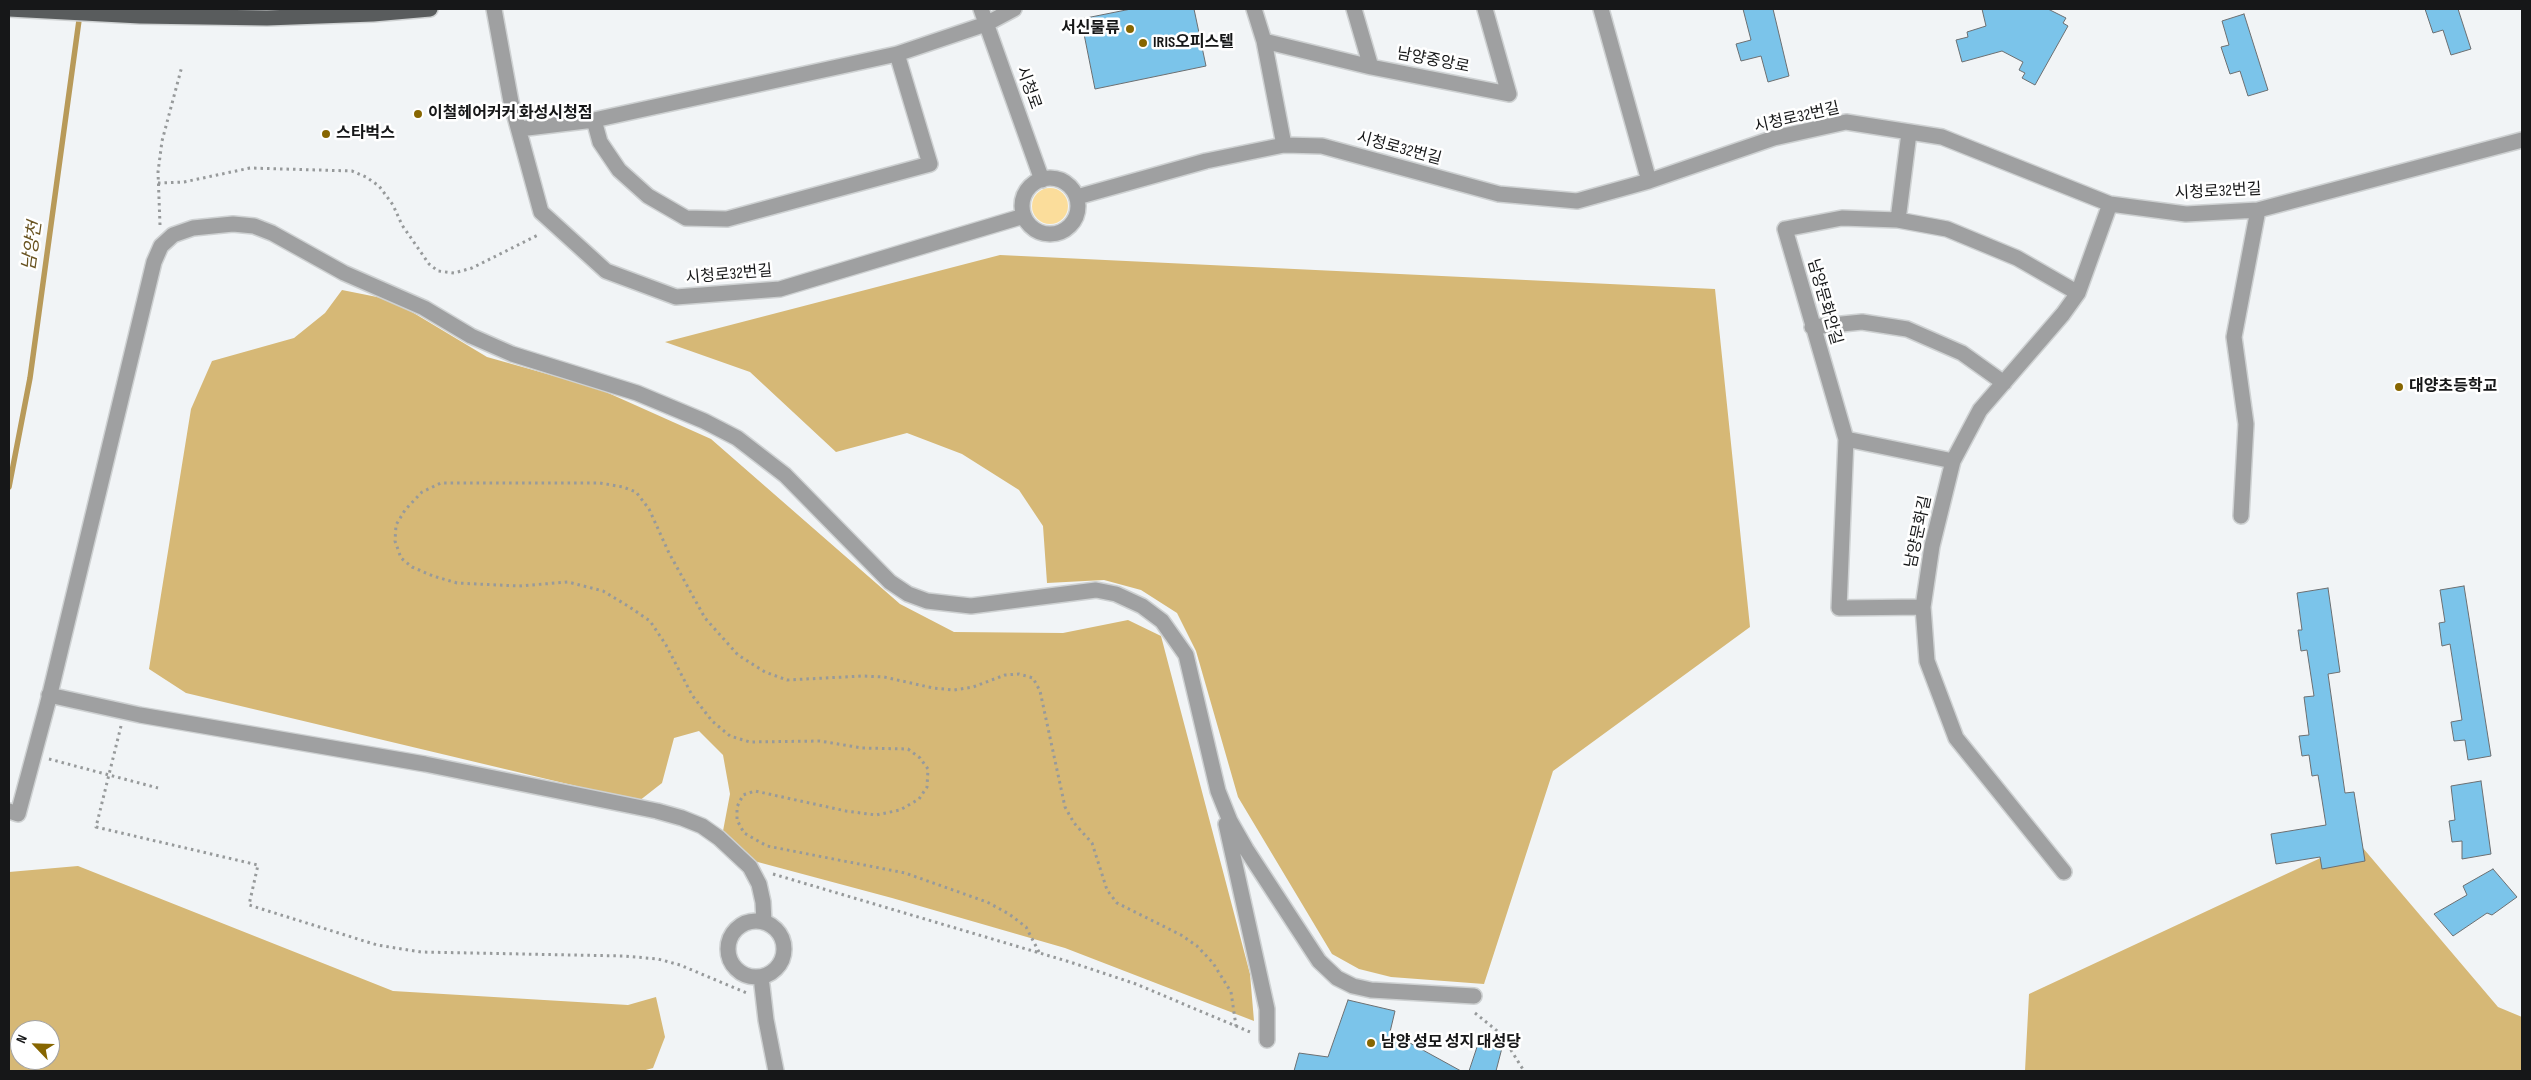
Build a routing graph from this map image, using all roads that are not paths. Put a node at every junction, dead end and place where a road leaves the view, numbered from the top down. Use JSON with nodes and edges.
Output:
{"nodes":[{"id":1,"x":9,"y":9,"type":"edge"},
{"id":2,"x":430,"y":9,"type":"edge"},
{"id":3,"x":494,"y":9,"type":"edge"},
{"id":4,"x":981,"y":9,"type":"edge"},
{"id":5,"x":1014,"y":9,"type":"edge"},
{"id":6,"x":1254,"y":9,"type":"edge"},
{"id":7,"x":1354,"y":9,"type":"edge"},
{"id":8,"x":1485,"y":9,"type":"edge"},
{"id":9,"x":1601,"y":9,"type":"edge"},
{"id":10,"x":986,"y":24,"type":"junction"},
{"id":11,"x":1264,"y":41,"type":"junction"},
{"id":12,"x":897,"y":54,"type":"junction"},
{"id":13,"x":1371,"y":67,"type":"junction"},
{"id":14,"x":594,"y":120,"type":"junction"},
{"id":15,"x":519,"y":129,"type":"junction"},
{"id":16,"x":1909,"y":133,"type":"junction"},
{"id":17,"x":2522,"y":140,"type":"edge"},
{"id":18,"x":1284,"y":145,"type":"junction"},
{"id":19,"x":1042,"y":180,"type":"junction"},
{"id":20,"x":1650,"y":181,"type":"junction"},
{"id":21,"x":1077,"y":197,"type":"junction"},
{"id":22,"x":2110,"y":204,"type":"junction"},
{"id":23,"x":2258,"y":210,"type":"junction"},
{"id":24,"x":1024,"y":216,"type":"junction"},
{"id":25,"x":1898,"y":220,"type":"junction"},
{"id":26,"x":2078,"y":293,"type":"junction"},
{"id":27,"x":1812,"y":327,"type":"junction"},
{"id":28,"x":2004,"y":383,"type":"junction"},
{"id":29,"x":1846,"y":439,"type":"junction"},
{"id":30,"x":1952,"y":461,"type":"junction"},
{"id":31,"x":2241,"y":516,"type":"dead end"},
{"id":32,"x":1923,"y":607,"type":"junction"},
{"id":33,"x":49,"y":695,"type":"junction"},
{"id":34,"x":1218,"y":791,"type":"junction"},
{"id":35,"x":9,"y":811,"type":"edge"},
{"id":36,"x":2064,"y":872,"type":"dead end"},
{"id":37,"x":764,"y":922,"type":"junction"},
{"id":38,"x":761,"y":977,"type":"junction"},
{"id":39,"x":1472,"y":1003,"type":"road end"},
{"id":40,"x":1267,"y":1040,"type":"road end"},
{"id":41,"x":776,"y":1071,"type":"edge"}],
"edges":[{"from":1,"to":2,"type":"main road"},
{"from":3,"to":15,"type":"street","name":"시청로32번길"},
{"from":4,"to":10,"type":"street","name":"시청로"},
{"from":5,"to":10,"type":"street"},
{"from":6,"to":11,"type":"street"},
{"from":7,"to":13,"type":"street"},
{"from":8,"to":13,"type":"street","name":"남양중앙로"},
{"from":9,"to":20,"type":"street"},
{"from":10,"to":12,"type":"street"},
{"from":10,"to":19,"type":"street","name":"시청로"},
{"from":11,"to":13,"type":"street","name":"남양중앙로"},
{"from":11,"to":18,"type":"street"},
{"from":12,"to":14,"type":"street"},
{"from":12,"to":14,"type":"street"},
{"from":14,"to":15,"type":"street"},
{"from":15,"to":24,"type":"street","name":"시청로32번길"},
{"from":16,"to":20,"type":"street","name":"시청로32번길"},
{"from":16,"to":22,"type":"street","name":"시청로32번길"},
{"from":16,"to":25,"type":"street"},
{"from":17,"to":23,"type":"street","name":"시청로32번길"},
{"from":18,"to":20,"type":"street","name":"시청로32번길"},
{"from":18,"to":21,"type":"street","name":"시청로32번길"},
{"from":19,"to":21,"type":"street"},
{"from":19,"to":24,"type":"street"},
{"from":21,"to":24,"type":"street"},
{"from":22,"to":23,"type":"street","name":"시청로32번길"},
{"from":22,"to":26,"type":"street","name":"남양문화길"},
{"from":23,"to":31,"type":"street"},
{"from":25,"to":26,"type":"street","name":"남양문화안길"},
{"from":25,"to":27,"type":"street","name":"남양문화안길"},
{"from":26,"to":28,"type":"street","name":"남양문화길"},
{"from":27,"to":28,"type":"street"},
{"from":27,"to":29,"type":"street","name":"남양문화안길"},
{"from":28,"to":30,"type":"street","name":"남양문화길"},
{"from":29,"to":30,"type":"street"},
{"from":29,"to":32,"type":"street","name":"남양문화안길"},
{"from":30,"to":32,"type":"street","name":"남양문화길"},
{"from":32,"to":36,"type":"street","name":"남양문화길"},
{"from":33,"to":34,"type":"street"},
{"from":33,"to":35,"type":"street"},
{"from":33,"to":37,"type":"street"},
{"from":34,"to":39,"type":"street"},
{"from":34,"to":40,"type":"street"},
{"from":37,"to":38,"type":"street"},
{"from":37,"to":38,"type":"street"},
{"from":38,"to":41,"type":"street"}]}
